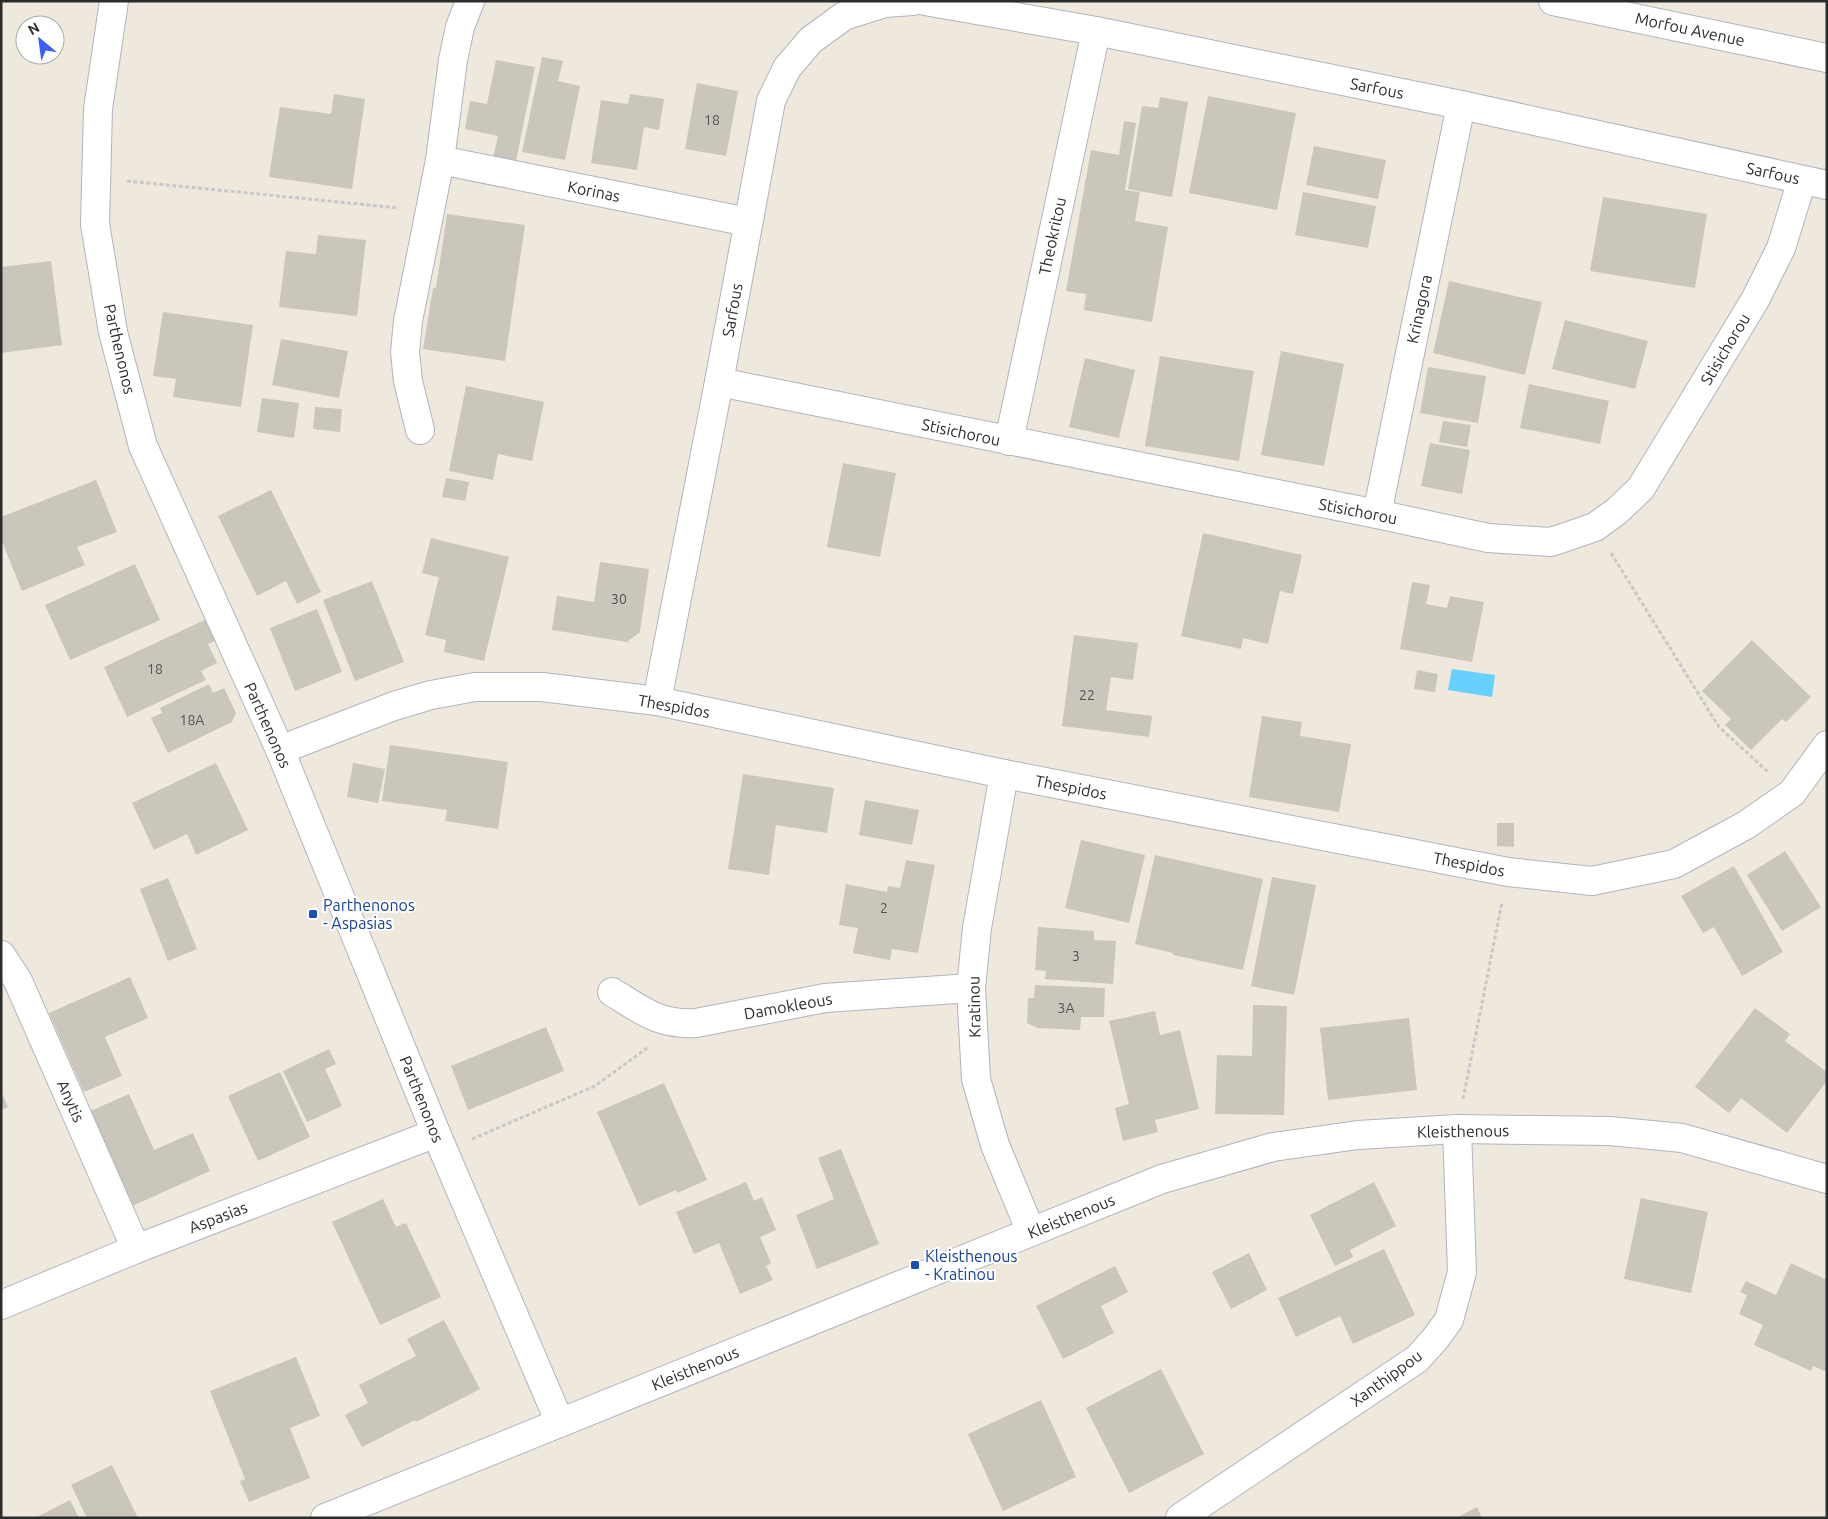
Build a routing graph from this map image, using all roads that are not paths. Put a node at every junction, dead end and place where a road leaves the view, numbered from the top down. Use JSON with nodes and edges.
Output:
{"nodes":[{"id":1,"x":114,"y":1,"type":"edge"},
{"id":2,"x":470,"y":1,"type":"edge"},
{"id":3,"x":912,"y":1,"type":"edge"},
{"id":4,"x":925,"y":1,"type":"edge"},
{"id":5,"x":1553,"y":1,"type":"edge"},
{"id":6,"x":1096,"y":31,"type":"junction"},
{"id":7,"x":1827,"y":58,"type":"edge"},
{"id":8,"x":1461,"y":105,"type":"junction"},
{"id":9,"x":440,"y":160,"type":"junction"},
{"id":10,"x":1814,"y":182,"type":"edge"},
{"id":11,"x":748,"y":222,"type":"junction"},
{"id":12,"x":719,"y":382,"type":"junction"},
{"id":13,"x":420,"y":430,"type":"dead end"},
{"id":14,"x":1009,"y":441,"type":"junction"},
{"id":15,"x":1377,"y":514,"type":"junction"},
{"id":16,"x":657,"y":701,"type":"junction"},
{"id":17,"x":1827,"y":745,"type":"edge"},
{"id":18,"x":280,"y":750,"type":"junction"},
{"id":19,"x":1004,"y":774,"type":"junction"},
{"id":20,"x":1,"y":956,"type":"edge"},
{"id":21,"x":971,"y":988,"type":"junction"},
{"id":22,"x":612,"y":992,"type":"dead end"},
{"id":23,"x":1457,"y":1129,"type":"junction"},
{"id":24,"x":440,"y":1142,"type":"junction"},
{"id":25,"x":1827,"y":1179,"type":"edge"},
{"id":26,"x":1031,"y":1232,"type":"junction"},
{"id":27,"x":136,"y":1249,"type":"junction"},
{"id":28,"x":1,"y":1305,"type":"edge"},
{"id":29,"x":560,"y":1423,"type":"junction"},
{"id":30,"x":325,"y":1518,"type":"edge"},
{"id":31,"x":1180,"y":1518,"type":"edge"}],
"edges":[{"from":1,"to":18,"type":"street","name":"Parthenonos"},
{"from":2,"to":9,"type":"street"},
{"from":3,"to":11,"type":"street","name":"Sarfous"},
{"from":4,"to":6,"type":"street","name":"Sarfous"},
{"from":5,"to":7,"type":"street","name":"Morfou Avenue"},
{"from":6,"to":8,"type":"street","name":"Sarfous"},
{"from":6,"to":14,"type":"street","name":"Theokritou"},
{"from":8,"to":10,"type":"street","name":"Sarfous"},
{"from":8,"to":15,"type":"street","name":"Krinagora"},
{"from":9,"to":11,"type":"street","name":"Korinas"},
{"from":9,"to":13,"type":"street"},
{"from":10,"to":15,"type":"street","name":"Stisichorou"},
{"from":11,"to":12,"type":"street","name":"Sarfous"},
{"from":12,"to":14,"type":"street","name":"Stisichorou"},
{"from":12,"to":16,"type":"street","name":"Sarfous"},
{"from":14,"to":15,"type":"street","name":"Stisichorou"},
{"from":16,"to":18,"type":"street","name":"Thespidos"},
{"from":16,"to":19,"type":"street","name":"Thespidos"},
{"from":17,"to":19,"type":"street","name":"Thespidos"},
{"from":18,"to":24,"type":"street","name":"Parthenonos"},
{"from":19,"to":21,"type":"street","name":"Kratinou"},
{"from":20,"to":27,"type":"street","name":"Anytis"},
{"from":21,"to":22,"type":"street","name":"Damokleous"},
{"from":21,"to":26,"type":"street","name":"Kratinou"},
{"from":23,"to":25,"type":"street","name":"Kleisthenous"},
{"from":23,"to":26,"type":"street","name":"Kleisthenous"},
{"from":23,"to":31,"type":"street","name":"Xanthippou"},
{"from":24,"to":27,"type":"street","name":"Aspasias"},
{"from":24,"to":29,"type":"street","name":"Parthenonos"},
{"from":26,"to":29,"type":"street","name":"Kleisthenous"},
{"from":27,"to":28,"type":"street","name":"Aspasias"},
{"from":29,"to":30,"type":"street","name":"Kleisthenous"}]}
